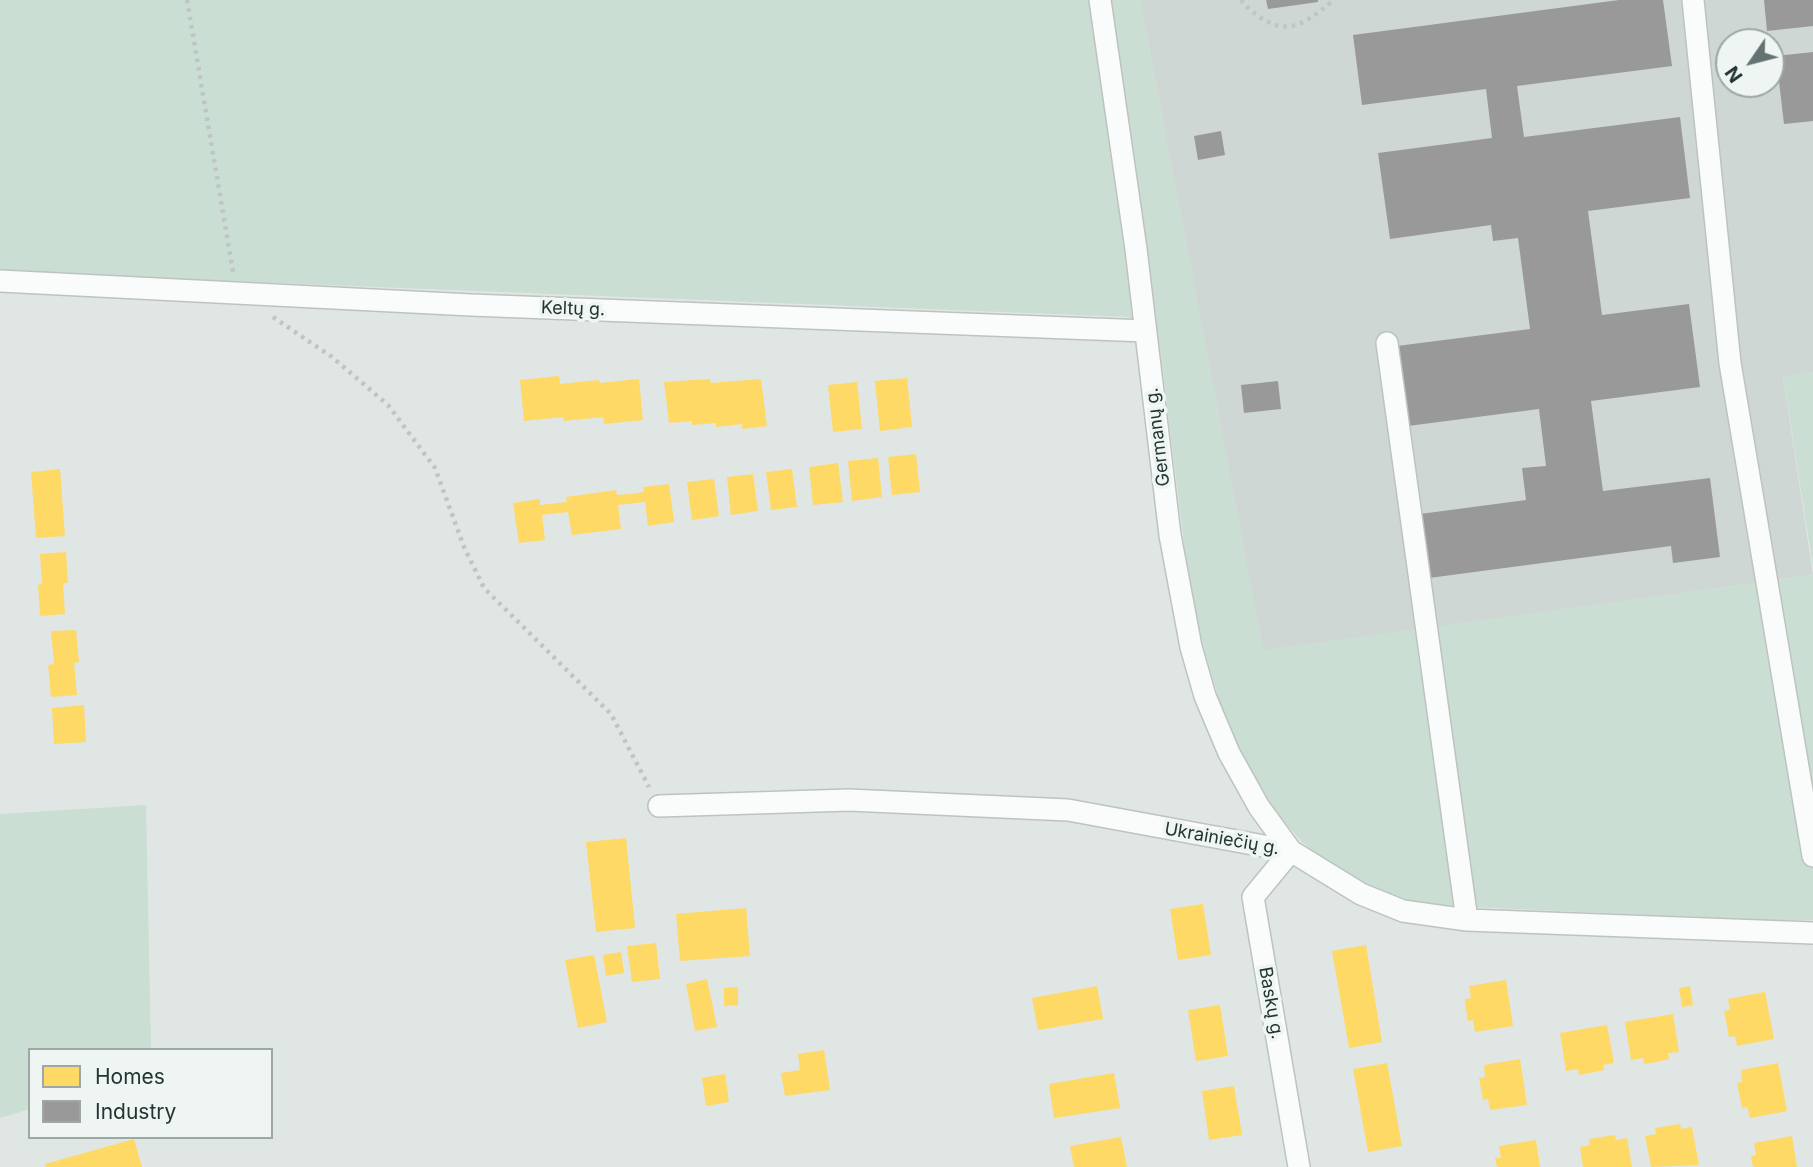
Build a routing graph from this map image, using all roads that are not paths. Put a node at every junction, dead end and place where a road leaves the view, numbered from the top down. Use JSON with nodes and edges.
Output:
{"nodes":[{"id":1,"x":1100,"y":0,"type":"edge"},
{"id":2,"x":1693,"y":0,"type":"edge"},
{"id":3,"x":0,"y":281,"type":"edge"},
{"id":4,"x":1146,"y":331,"type":"junction"},
{"id":5,"x":1387,"y":343,"type":"dead end"},
{"id":6,"x":659,"y":806,"type":"road end"},
{"id":7,"x":1291,"y":851,"type":"junction"},
{"id":8,"x":1813,"y":856,"type":"edge"},
{"id":9,"x":1467,"y":920,"type":"junction"},
{"id":10,"x":1813,"y":933,"type":"edge"},
{"id":11,"x":1299,"y":1167,"type":"edge"}],
"edges":[{"from":1,"to":4,"type":"street","name":"Germanų g."},
{"from":2,"to":8,"type":"street"},
{"from":3,"to":4,"type":"street","name":"Keltų g."},
{"from":4,"to":7,"type":"street","name":"Germanų g."},
{"from":5,"to":9,"type":"street"},
{"from":6,"to":7,"type":"street","name":"Ukrainiečių g."},
{"from":7,"to":9,"type":"street","name":"Ukrainiečių g."},
{"from":7,"to":11,"type":"street","name":"Baskų g."},
{"from":9,"to":10,"type":"street","name":"Ukrainiečių g."}]}
